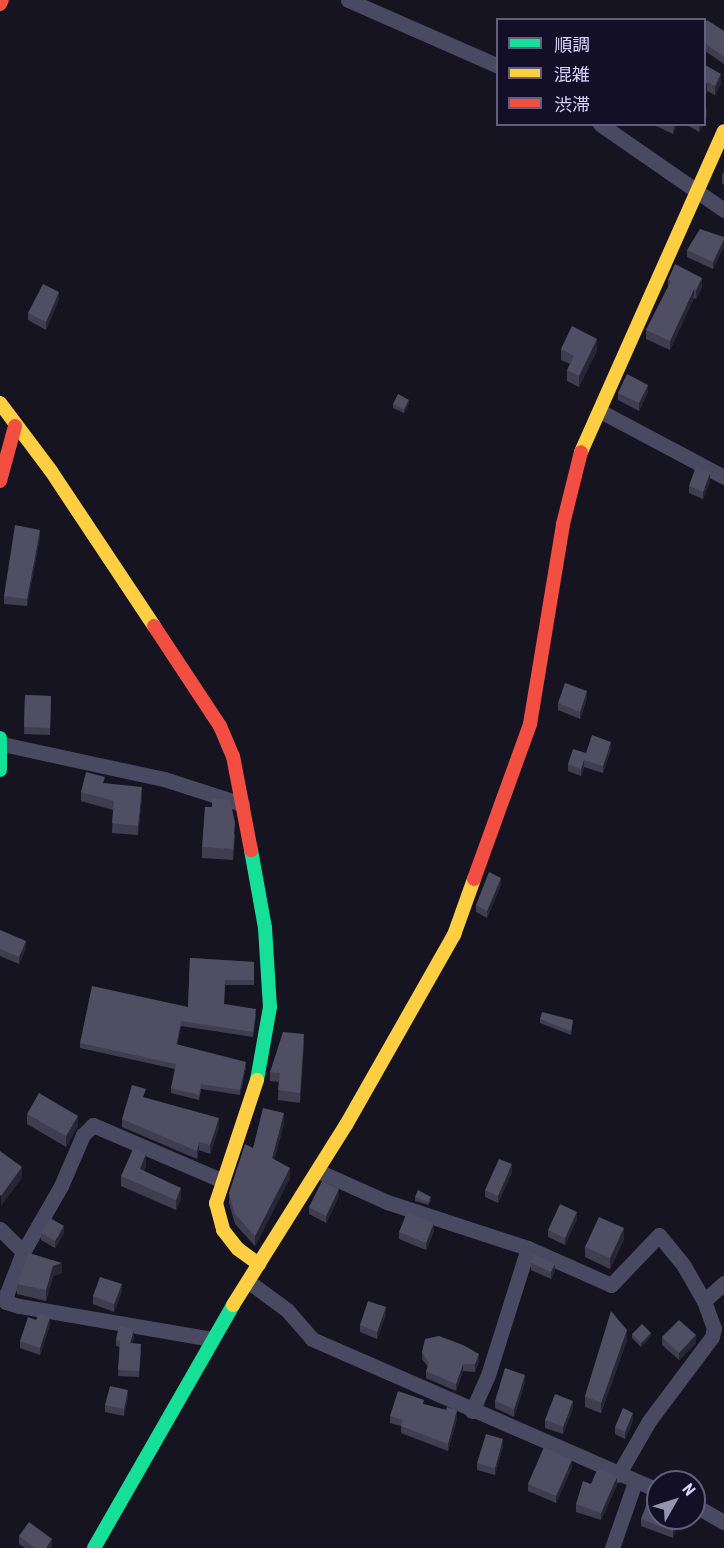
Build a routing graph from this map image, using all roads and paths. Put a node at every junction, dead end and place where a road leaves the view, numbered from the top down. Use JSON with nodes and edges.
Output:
{"nodes":[{"id":1,"x":348,"y":0,"type":"edge"},
{"id":2,"x":496,"y":65,"type":"edge"},
{"id":3,"x":603,"y":126,"type":"edge"},
{"id":4,"x":724,"y":131,"type":"edge"},
{"id":5,"x":695,"y":193,"type":"junction"},
{"id":6,"x":724,"y":210,"type":"edge"},
{"id":7,"x":0,"y":403,"type":"edge"},
{"id":8,"x":600,"y":411,"type":"junction"},
{"id":9,"x":15,"y":426,"type":"junction"},
{"id":10,"x":724,"y":477,"type":"edge"},
{"id":11,"x":0,"y":481,"type":"edge"},
{"id":12,"x":1,"y":741,"type":"edge"},
{"id":13,"x":0,"y":770,"type":"edge"},
{"id":14,"x":242,"y":804,"type":"junction"},
{"id":15,"x":318,"y":1171,"type":"junction"},
{"id":16,"x":221,"y":1180,"type":"junction"},
{"id":17,"x":0,"y":1229,"type":"edge"},
{"id":18,"x":528,"y":1248,"type":"junction"},
{"id":19,"x":23,"y":1252,"type":"junction"},
{"id":20,"x":260,"y":1264,"type":"junction"},
{"id":21,"x":249,"y":1282,"type":"junction"},
{"id":22,"x":724,"y":1283,"type":"edge"},
{"id":23,"x":704,"y":1301,"type":"junction"},
{"id":24,"x":212,"y":1339,"type":"junction"},
{"id":25,"x":472,"y":1411,"type":"junction"},
{"id":26,"x":618,"y":1475,"type":"junction"},
{"id":27,"x":635,"y":1482,"type":"junction"},
{"id":28,"x":646,"y":1486,"type":"edge"},
{"id":29,"x":706,"y":1512,"type":"edge"},
{"id":30,"x":724,"y":1522,"type":"edge"},
{"id":31,"x":94,"y":1548,"type":"edge"},
{"id":32,"x":612,"y":1548,"type":"edge"}],
"edges":[{"from":1,"to":2,"type":"street"},
{"from":3,"to":5,"type":"street"},
{"from":4,"to":5,"type":"street"},
{"from":5,"to":6,"type":"street"},
{"from":5,"to":8,"type":"street"},
{"from":7,"to":9,"type":"street"},
{"from":8,"to":10,"type":"street"},
{"from":8,"to":15,"type":"street"},
{"from":9,"to":11,"type":"street"},
{"from":9,"to":14,"type":"street"},
{"from":12,"to":13,"type":"street"},
{"from":12,"to":14,"type":"street"},
{"from":14,"to":16,"type":"street"},
{"from":15,"to":18,"type":"street"},
{"from":15,"to":20,"type":"street"},
{"from":16,"to":19,"type":"street"},
{"from":16,"to":20,"type":"street"},
{"from":17,"to":19,"type":"street"},
{"from":18,"to":23,"type":"street"},
{"from":18,"to":25,"type":"street"},
{"from":19,"to":24,"type":"street"},
{"from":20,"to":21,"type":"street"},
{"from":21,"to":24,"type":"street"},
{"from":21,"to":25,"type":"street"},
{"from":22,"to":23,"type":"street"},
{"from":23,"to":26,"type":"street"},
{"from":24,"to":31,"type":"street"},
{"from":25,"to":26,"type":"street"},
{"from":26,"to":27,"type":"street"},
{"from":27,"to":28,"type":"street"},
{"from":27,"to":32,"type":"street"},
{"from":29,"to":30,"type":"street"}]}
